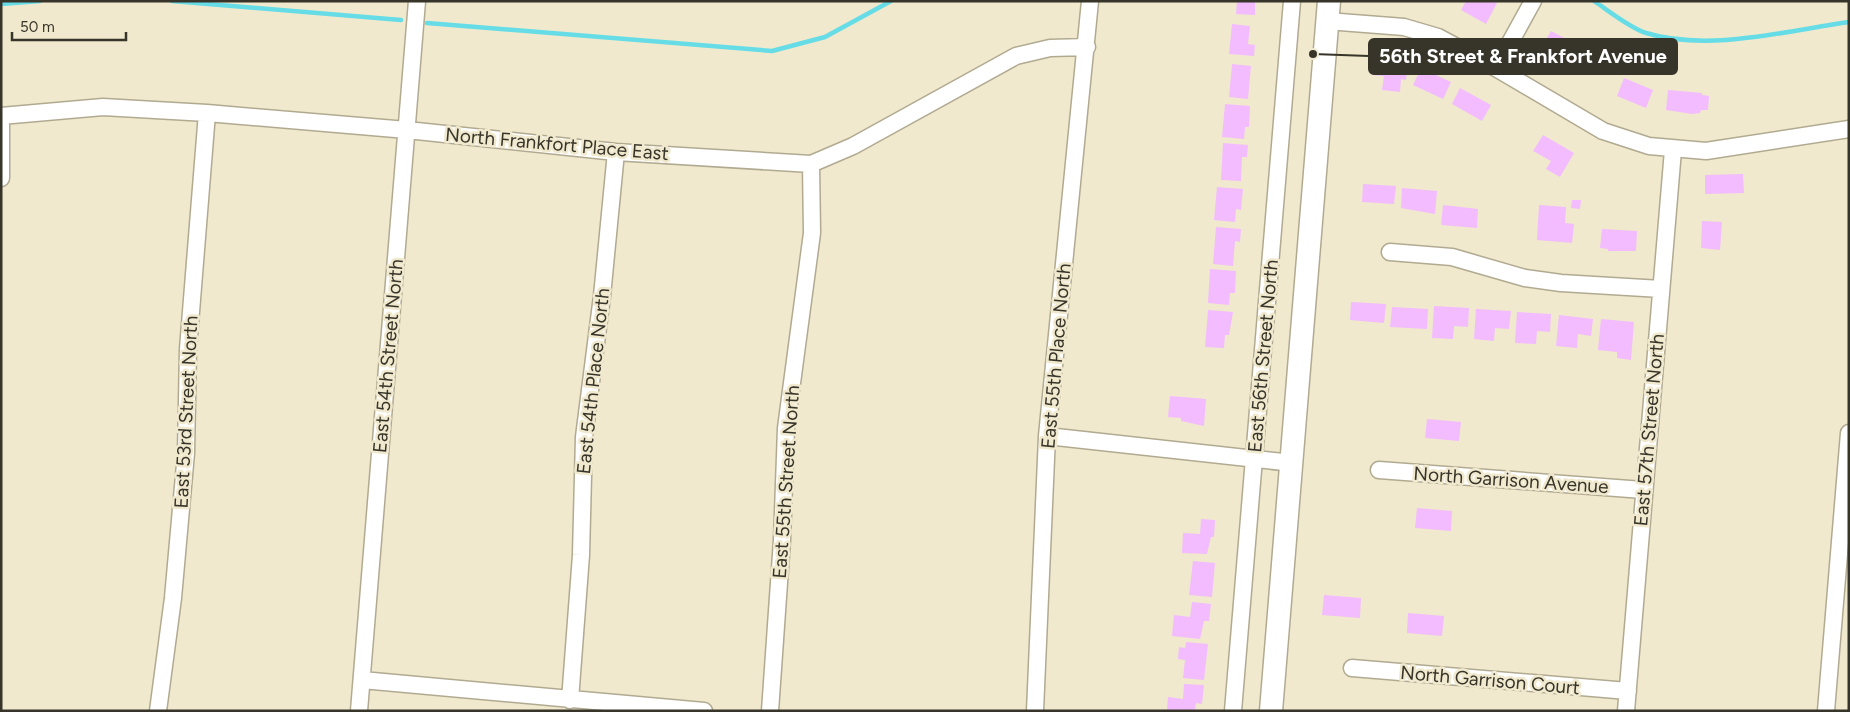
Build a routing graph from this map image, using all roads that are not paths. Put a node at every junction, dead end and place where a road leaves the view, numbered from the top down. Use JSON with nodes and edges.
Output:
{"nodes":[{"id":1,"x":417,"y":1,"type":"edge"},
{"id":2,"x":1090,"y":1,"type":"edge"},
{"id":3,"x":1292,"y":1,"type":"edge"},
{"id":4,"x":1533,"y":1,"type":"edge"},
{"id":5,"x":1328,"y":11,"type":"edge"},
{"id":6,"x":1087,"y":47,"type":"junction"},
{"id":7,"x":1496,"y":68,"type":"junction"},
{"id":8,"x":207,"y":113,"type":"junction"},
{"id":9,"x":1,"y":116,"type":"edge"},
{"id":10,"x":1849,"y":129,"type":"edge"},
{"id":11,"x":407,"y":130,"type":"junction"},
{"id":12,"x":1673,"y":150,"type":"junction"},
{"id":13,"x":616,"y":152,"type":"junction"},
{"id":14,"x":812,"y":164,"type":"junction"},
{"id":15,"x":1,"y":178,"type":"edge"},
{"id":16,"x":1390,"y":252,"type":"dead end"},
{"id":17,"x":1661,"y":289,"type":"junction"},
{"id":18,"x":1849,"y":433,"type":"edge"},
{"id":19,"x":1047,"y":436,"type":"junction"},
{"id":20,"x":1254,"y":459,"type":"junction"},
{"id":21,"x":1292,"y":462,"type":"junction"},
{"id":22,"x":1379,"y":470,"type":"dead end"},
{"id":23,"x":1643,"y":490,"type":"junction"},
{"id":24,"x":1352,"y":668,"type":"dead end"},
{"id":25,"x":362,"y":680,"type":"junction"},
{"id":26,"x":1628,"y":691,"type":"junction"},
{"id":27,"x":570,"y":700,"type":"junction"},
{"id":28,"x":158,"y":711,"type":"edge"},
{"id":29,"x":359,"y":711,"type":"edge"},
{"id":30,"x":704,"y":711,"type":"edge"},
{"id":31,"x":770,"y":711,"type":"edge"},
{"id":32,"x":1035,"y":711,"type":"edge"},
{"id":33,"x":1234,"y":711,"type":"edge"},
{"id":34,"x":1271,"y":711,"type":"edge"},
{"id":35,"x":1626,"y":711,"type":"edge"},
{"id":36,"x":1826,"y":711,"type":"edge"}],
"edges":[{"from":1,"to":11,"type":"street","name":"East 54th Street North"},
{"from":2,"to":6,"type":"street","name":"East 55th Place North"},
{"from":3,"to":20,"type":"street","name":"East 56th Street North"},
{"from":4,"to":7,"type":"street"},
{"from":5,"to":7,"type":"street"},
{"from":5,"to":21,"type":"street","name":"East 56th Street North"},
{"from":6,"to":14,"type":"street","name":"North Frankfort Place East"},
{"from":6,"to":19,"type":"street","name":"East 55th Place North"},
{"from":7,"to":12,"type":"street"},
{"from":8,"to":9,"type":"street","name":"North Frankfort Place East"},
{"from":8,"to":11,"type":"street","name":"North Frankfort Place East"},
{"from":8,"to":28,"type":"street","name":"East 53rd Street North"},
{"from":9,"to":15,"type":"street"},
{"from":10,"to":12,"type":"street"},
{"from":11,"to":13,"type":"street","name":"North Frankfort Place East"},
{"from":11,"to":25,"type":"street","name":"East 54th Street North"},
{"from":12,"to":17,"type":"street","name":"East 57th Street North"},
{"from":13,"to":14,"type":"street","name":"North Frankfort Place East"},
{"from":13,"to":27,"type":"street","name":"East 54th Place North"},
{"from":14,"to":31,"type":"street","name":"East 55th Street North"},
{"from":16,"to":17,"type":"street"},
{"from":17,"to":23,"type":"street","name":"East 57th Street North"},
{"from":18,"to":36,"type":"street"},
{"from":19,"to":20,"type":"street"},
{"from":19,"to":32,"type":"street","name":"East 55th Place North"},
{"from":20,"to":21,"type":"street"},
{"from":20,"to":33,"type":"street","name":"East 56th Street North"},
{"from":21,"to":34,"type":"street","name":"East 56th Street North"},
{"from":22,"to":23,"type":"street","name":"North Garrison Avenue"},
{"from":23,"to":26,"type":"street","name":"East 57th Street North"},
{"from":24,"to":26,"type":"street","name":"North Garrison Court"},
{"from":25,"to":27,"type":"street"},
{"from":25,"to":29,"type":"street","name":"East 54th Street North"},
{"from":26,"to":35,"type":"street","name":"East 57th Street North"},
{"from":27,"to":30,"type":"street"}]}
